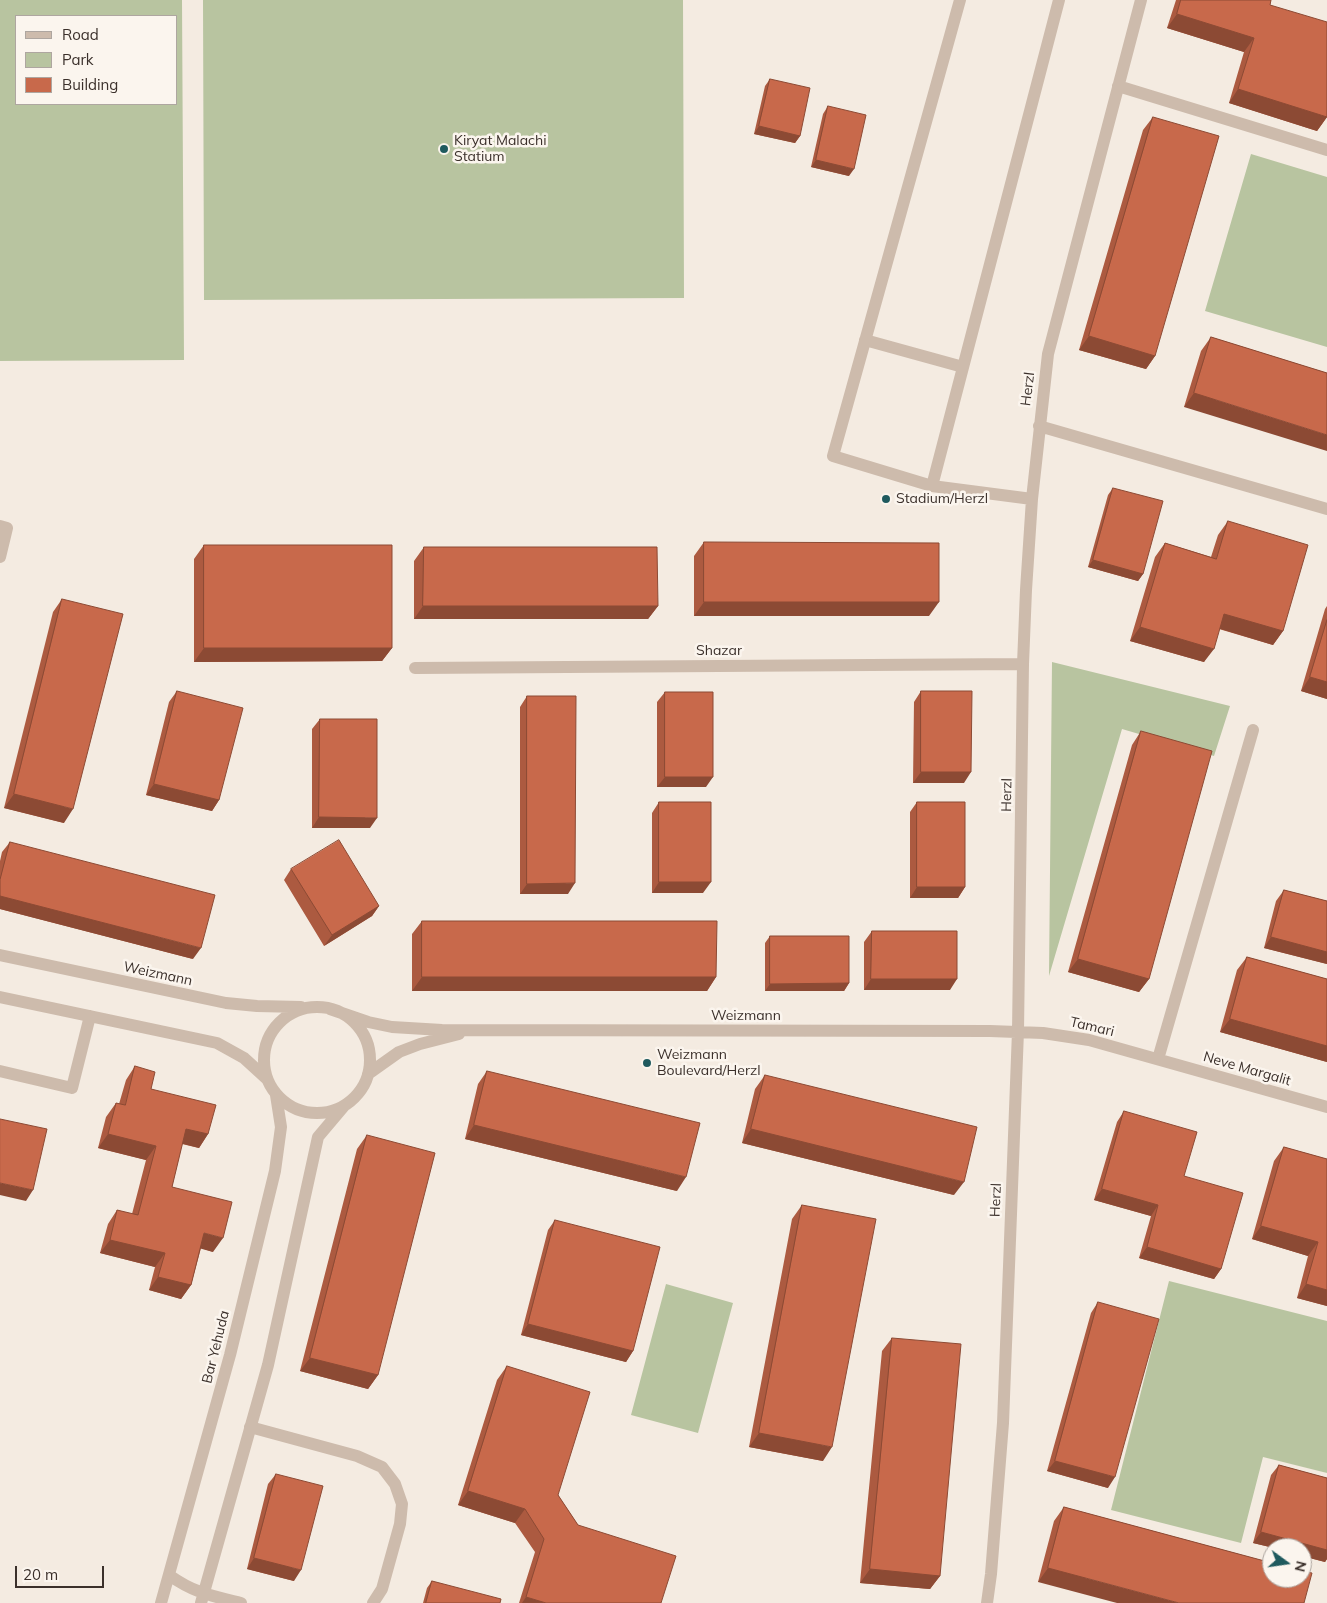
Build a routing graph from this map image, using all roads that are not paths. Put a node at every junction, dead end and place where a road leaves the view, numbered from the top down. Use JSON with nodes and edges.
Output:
{"nodes":[{"id":1,"x":960,"y":0,"type":"edge"},
{"id":2,"x":1059,"y":0,"type":"edge"},
{"id":3,"x":1141,"y":0,"type":"edge"},
{"id":4,"x":1118,"y":86,"type":"junction"},
{"id":5,"x":1327,"y":150,"type":"edge"},
{"id":6,"x":866,"y":340,"type":"junction"},
{"id":7,"x":963,"y":367,"type":"junction"},
{"id":8,"x":1039,"y":426,"type":"junction"},
{"id":9,"x":932,"y":486,"type":"junction"},
{"id":10,"x":1032,"y":499,"type":"junction"},
{"id":11,"x":1327,"y":509,"type":"edge"},
{"id":12,"x":4,"y":527,"type":"edge"},
{"id":13,"x":0,"y":557,"type":"edge"},
{"id":14,"x":1024,"y":664,"type":"junction"},
{"id":15,"x":415,"y":668,"type":"dead end"},
{"id":16,"x":1253,"y":730,"type":"dead end"},
{"id":17,"x":0,"y":955,"type":"edge"},
{"id":18,"x":0,"y":997,"type":"edge"},
{"id":19,"x":311,"y":1007,"type":"junction"},
{"id":20,"x":330,"y":1008,"type":"junction"},
{"id":21,"x":90,"y":1016,"type":"junction"},
{"id":22,"x":474,"y":1031,"type":"junction"},
{"id":23,"x":1018,"y":1032,"type":"junction"},
{"id":24,"x":1158,"y":1059,"type":"junction"},
{"id":25,"x":0,"y":1071,"type":"edge"},
{"id":26,"x":368,"y":1074,"type":"junction"},
{"id":27,"x":267,"y":1079,"type":"junction"},
{"id":28,"x":276,"y":1095,"type":"junction"},
{"id":29,"x":345,"y":1105,"type":"junction"},
{"id":30,"x":1327,"y":1106,"type":"edge"},
{"id":31,"x":250,"y":1427,"type":"junction"},
{"id":32,"x":169,"y":1575,"type":"junction"},
{"id":33,"x":203,"y":1599,"type":"edge"},
{"id":34,"x":161,"y":1603,"type":"edge"},
{"id":35,"x":242,"y":1603,"type":"edge"},
{"id":36,"x":373,"y":1603,"type":"edge"},
{"id":37,"x":987,"y":1603,"type":"edge"}],
"edges":[{"from":1,"to":6,"type":"street"},
{"from":2,"to":7,"type":"street"},
{"from":3,"to":4,"type":"street","name":"Herzl"},
{"from":4,"to":5,"type":"street"},
{"from":4,"to":8,"type":"street","name":"Herzl"},
{"from":6,"to":7,"type":"street"},
{"from":6,"to":9,"type":"street"},
{"from":7,"to":9,"type":"street"},
{"from":8,"to":10,"type":"street","name":"Herzl"},
{"from":8,"to":11,"type":"street"},
{"from":9,"to":10,"type":"street"},
{"from":10,"to":14,"type":"street","name":"Herzl"},
{"from":12,"to":13,"type":"street"},
{"from":14,"to":15,"type":"street","name":"Shazar"},
{"from":14,"to":23,"type":"street","name":"Herzl"},
{"from":16,"to":24,"type":"street"},
{"from":17,"to":19,"type":"street","name":"Weizmann"},
{"from":18,"to":21,"type":"street"},
{"from":19,"to":20,"type":"street"},
{"from":19,"to":27,"type":"street"},
{"from":20,"to":22,"type":"street","name":"Weizmann"},
{"from":20,"to":26,"type":"street"},
{"from":21,"to":25,"type":"street"},
{"from":21,"to":27,"type":"street"},
{"from":22,"to":23,"type":"street","name":"Weizmann"},
{"from":22,"to":26,"type":"street","name":"Weizmann"},
{"from":23,"to":24,"type":"street","name":"Tamari"},
{"from":23,"to":37,"type":"street","name":"Herzl"},
{"from":24,"to":30,"type":"street","name":"Neve Margalit"},
{"from":26,"to":29,"type":"street"},
{"from":27,"to":28,"type":"street"},
{"from":28,"to":29,"type":"street"},
{"from":28,"to":32,"type":"street","name":"Bar Yehuda"},
{"from":29,"to":31,"type":"street"},
{"from":31,"to":33,"type":"street"},
{"from":31,"to":36,"type":"street"},
{"from":32,"to":33,"type":"street"},
{"from":32,"to":34,"type":"street","name":"Bar Yehuda"},
{"from":33,"to":35,"type":"street"}]}
